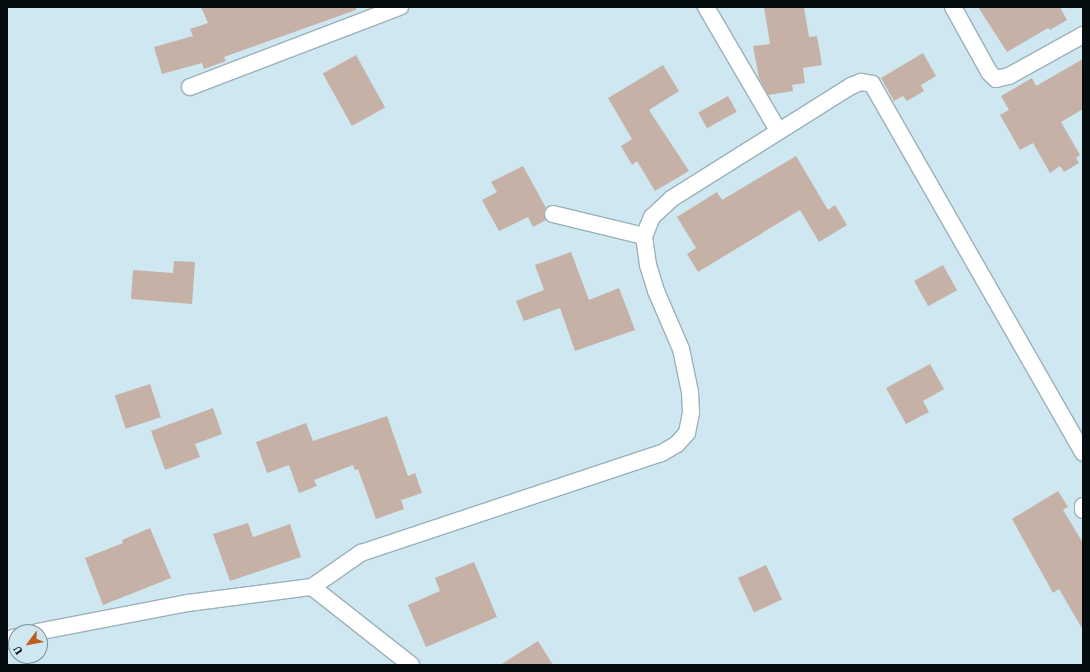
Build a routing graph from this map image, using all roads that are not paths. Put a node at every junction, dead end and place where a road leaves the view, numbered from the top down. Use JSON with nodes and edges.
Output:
{"nodes":[{"id":1,"x":400,"y":7,"type":"edge"},
{"id":2,"x":706,"y":7,"type":"edge"},
{"id":3,"x":953,"y":7,"type":"edge"},
{"id":4,"x":1083,"y":35,"type":"edge"},
{"id":5,"x":190,"y":86,"type":"dead end"},
{"id":6,"x":778,"y":130,"type":"junction"},
{"id":7,"x":553,"y":214,"type":"dead end"},
{"id":8,"x":644,"y":236,"type":"junction"},
{"id":9,"x":1083,"y":453,"type":"edge"},
{"id":10,"x":1083,"y":506,"type":"edge"},
{"id":11,"x":1083,"y":510,"type":"edge"},
{"id":12,"x":312,"y":587,"type":"junction"},
{"id":13,"x":48,"y":630,"type":"edge"},
{"id":14,"x":411,"y":665,"type":"edge"}],
"edges":[{"from":1,"to":5,"type":"street"},
{"from":2,"to":6,"type":"street"},
{"from":3,"to":4,"type":"street"},
{"from":6,"to":8,"type":"street"},
{"from":6,"to":9,"type":"street"},
{"from":7,"to":8,"type":"street"},
{"from":8,"to":12,"type":"street"},
{"from":10,"to":11,"type":"street"},
{"from":12,"to":13,"type":"street"},
{"from":12,"to":14,"type":"street"}]}
